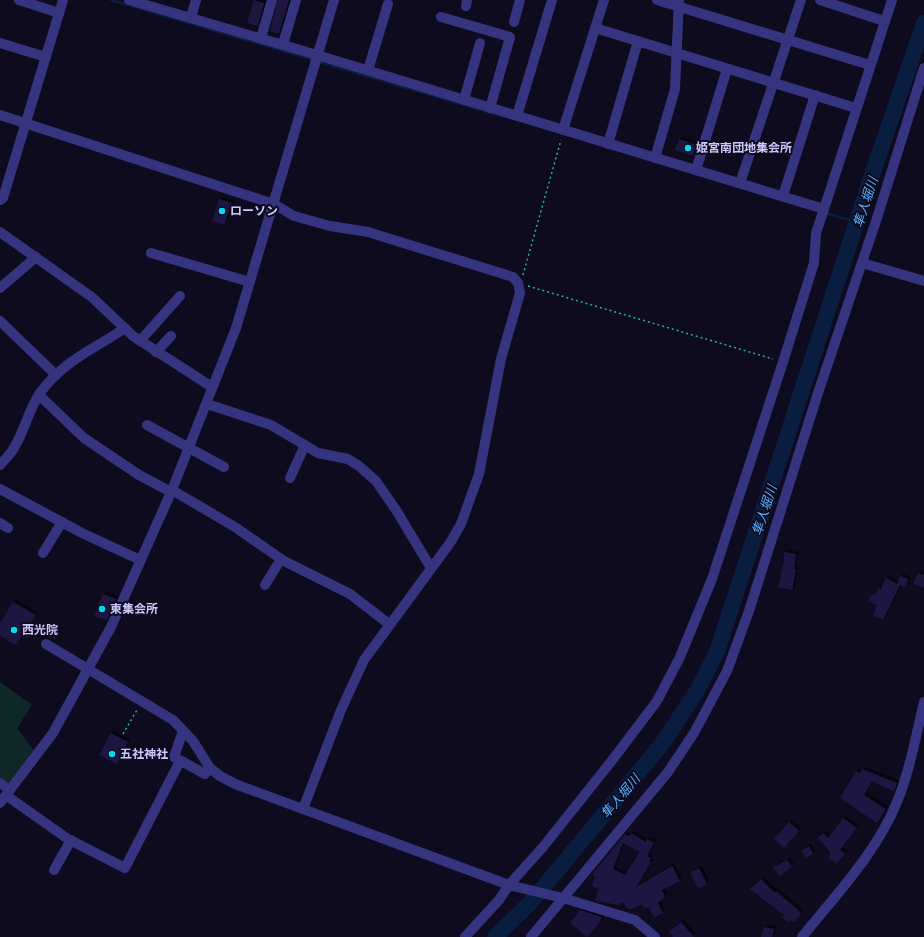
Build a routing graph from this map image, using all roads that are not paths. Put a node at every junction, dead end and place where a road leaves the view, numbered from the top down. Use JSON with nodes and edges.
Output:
{"nodes":[{"id":1,"x":19,"y":0,"type":"edge"},
{"id":2,"x":63,"y":0,"type":"edge"},
{"id":3,"x":129,"y":0,"type":"edge"},
{"id":4,"x":196,"y":0,"type":"edge"},
{"id":5,"x":272,"y":0,"type":"edge"},
{"id":6,"x":296,"y":0,"type":"edge"},
{"id":7,"x":334,"y":0,"type":"edge"},
{"id":8,"x":520,"y":0,"type":"edge"},
{"id":9,"x":552,"y":0,"type":"edge"},
{"id":10,"x":604,"y":0,"type":"edge"},
{"id":11,"x":657,"y":0,"type":"edge"},
{"id":12,"x":801,"y":0,"type":"edge"},
{"id":13,"x":820,"y":0,"type":"edge"},
{"id":14,"x":892,"y":0,"type":"edge"},
{"id":15,"x":144,"y":2,"type":"edge"},
{"id":16,"x":388,"y":4,"type":"dead end"},
{"id":17,"x":678,"y":4,"type":"edge"},
{"id":18,"x":844,"y":4,"type":"edge"},
{"id":19,"x":59,"y":13,"type":"junction"},
{"id":20,"x":191,"y":17,"type":"junction"},
{"id":21,"x":441,"y":17,"type":"dead end"},
{"id":22,"x":884,"y":21,"type":"junction"},
{"id":23,"x":514,"y":22,"type":"dead end"},
{"id":24,"x":595,"y":28,"type":"junction"},
{"id":25,"x":261,"y":38,"type":"junction"},
{"id":26,"x":787,"y":39,"type":"junction"},
{"id":27,"x":638,"y":41,"type":"junction"},
{"id":28,"x":0,"y":43,"type":"edge"},
{"id":29,"x":480,"y":43,"type":"dead end"},
{"id":30,"x":283,"y":44,"type":"junction"},
{"id":31,"x":676,"y":52,"type":"junction"},
{"id":32,"x":317,"y":55,"type":"junction"},
{"id":33,"x":46,"y":57,"type":"junction"},
{"id":34,"x":870,"y":65,"type":"junction"},
{"id":35,"x":924,"y":68,"type":"edge"},
{"id":36,"x":727,"y":69,"type":"junction"},
{"id":37,"x":368,"y":70,"type":"junction"},
{"id":38,"x":773,"y":83,"type":"junction"},
{"id":39,"x":815,"y":95,"type":"junction"},
{"id":40,"x":464,"y":100,"type":"junction"},
{"id":41,"x":490,"y":108,"type":"junction"},
{"id":42,"x":856,"y":108,"type":"junction"},
{"id":43,"x":0,"y":115,"type":"edge"},
{"id":44,"x":517,"y":116,"type":"junction"},
{"id":45,"x":27,"y":123,"type":"junction"},
{"id":46,"x":563,"y":130,"type":"junction"},
{"id":47,"x":608,"y":144,"type":"junction"},
{"id":48,"x":655,"y":158,"type":"junction"},
{"id":49,"x":696,"y":170,"type":"junction"},
{"id":50,"x":740,"y":183,"type":"junction"},
{"id":51,"x":783,"y":196,"type":"junction"},
{"id":52,"x":0,"y":200,"type":"edge"},
{"id":53,"x":274,"y":204,"type":"junction"},
{"id":54,"x":824,"y":209,"type":"junction"},
{"id":55,"x":0,"y":232,"type":"edge"},
{"id":56,"x":151,"y":253,"type":"dead end"},
{"id":57,"x":36,"y":257,"type":"junction"},
{"id":58,"x":862,"y":263,"type":"junction"},
{"id":59,"x":924,"y":281,"type":"edge"},
{"id":60,"x":250,"y":282,"type":"junction"},
{"id":61,"x":0,"y":288,"type":"edge"},
{"id":62,"x":180,"y":296,"type":"dead end"},
{"id":63,"x":0,"y":321,"type":"edge"},
{"id":64,"x":125,"y":328,"type":"junction"},
{"id":65,"x":171,"y":336,"type":"dead end"},
{"id":66,"x":140,"y":341,"type":"junction"},
{"id":67,"x":156,"y":352,"type":"junction"},
{"id":68,"x":56,"y":374,"type":"junction"},
{"id":69,"x":212,"y":386,"type":"junction"},
{"id":70,"x":39,"y":395,"type":"junction"},
{"id":71,"x":207,"y":404,"type":"junction"},
{"id":72,"x":147,"y":425,"type":"dead end"},
{"id":73,"x":305,"y":445,"type":"junction"},
{"id":74,"x":189,"y":449,"type":"junction"},
{"id":75,"x":0,"y":465,"type":"edge"},
{"id":76,"x":224,"y":468,"type":"dead end"},
{"id":77,"x":290,"y":478,"type":"dead end"},
{"id":78,"x":0,"y":489,"type":"edge"},
{"id":79,"x":171,"y":491,"type":"junction"},
{"id":80,"x":62,"y":522,"type":"junction"},
{"id":81,"x":43,"y":553,"type":"dead end"},
{"id":82,"x":281,"y":559,"type":"junction"},
{"id":83,"x":140,"y":560,"type":"junction"},
{"id":84,"x":431,"y":568,"type":"junction"},
{"id":85,"x":265,"y":585,"type":"dead end"},
{"id":86,"x":389,"y":624,"type":"junction"},
{"id":87,"x":46,"y":644,"type":"dead end"},
{"id":88,"x":88,"y":669,"type":"junction"},
{"id":89,"x":924,"y":702,"type":"edge"},
{"id":90,"x":183,"y":731,"type":"junction"},
{"id":91,"x":180,"y":761,"type":"junction"},
{"id":92,"x":210,"y":768,"type":"junction"},
{"id":93,"x":0,"y":784,"type":"edge"},
{"id":94,"x":6,"y":796,"type":"edge"},
{"id":95,"x":303,"y":809,"type":"junction"},
{"id":96,"x":71,"y":840,"type":"junction"},
{"id":97,"x":54,"y":870,"type":"dead end"},
{"id":98,"x":510,"y":885,"type":"junction"},
{"id":99,"x":564,"y":898,"type":"junction"},
{"id":100,"x":465,"y":937,"type":"edge"},
{"id":101,"x":531,"y":937,"type":"edge"},
{"id":102,"x":655,"y":937,"type":"edge"},
{"id":103,"x":802,"y":937,"type":"edge"}],
"edges":[{"from":1,"to":19,"type":"street"},
{"from":2,"to":19,"type":"street"},
{"from":3,"to":15,"type":"street"},
{"from":4,"to":20,"type":"street"},
{"from":5,"to":25,"type":"street"},
{"from":6,"to":30,"type":"street"},
{"from":7,"to":32,"type":"street"},
{"from":8,"to":23,"type":"street"},
{"from":9,"to":44,"type":"street"},
{"from":10,"to":24,"type":"street"},
{"from":11,"to":17,"type":"street"},
{"from":12,"to":26,"type":"street"},
{"from":13,"to":18,"type":"street"},
{"from":14,"to":22,"type":"street"},
{"from":15,"to":20,"type":"street"},
{"from":16,"to":37,"type":"street"},
{"from":17,"to":26,"type":"street"},
{"from":17,"to":31,"type":"street"},
{"from":18,"to":22,"type":"street"},
{"from":19,"to":33,"type":"street"},
{"from":20,"to":25,"type":"street"},
{"from":21,"to":41,"type":"street"},
{"from":22,"to":34,"type":"street"},
{"from":24,"to":27,"type":"street"},
{"from":24,"to":46,"type":"street"},
{"from":25,"to":30,"type":"street"},
{"from":26,"to":34,"type":"street"},
{"from":26,"to":38,"type":"street"},
{"from":27,"to":31,"type":"street"},
{"from":27,"to":47,"type":"street"},
{"from":28,"to":33,"type":"street"},
{"from":29,"to":40,"type":"street"},
{"from":30,"to":32,"type":"street"},
{"from":31,"to":36,"type":"street"},
{"from":31,"to":48,"type":"street"},
{"from":32,"to":37,"type":"street"},
{"from":32,"to":53,"type":"street"},
{"from":33,"to":45,"type":"street"},
{"from":34,"to":42,"type":"street"},
{"from":35,"to":58,"type":"street"},
{"from":36,"to":38,"type":"street"},
{"from":36,"to":49,"type":"street"},
{"from":37,"to":40,"type":"street"},
{"from":38,"to":39,"type":"street"},
{"from":38,"to":50,"type":"street"},
{"from":39,"to":42,"type":"street"},
{"from":39,"to":51,"type":"street"},
{"from":40,"to":41,"type":"street"},
{"from":41,"to":44,"type":"street"},
{"from":42,"to":54,"type":"street"},
{"from":43,"to":45,"type":"street"},
{"from":44,"to":46,"type":"street"},
{"from":45,"to":52,"type":"street"},
{"from":45,"to":53,"type":"street"},
{"from":46,"to":47,"type":"street"},
{"from":47,"to":48,"type":"street"},
{"from":48,"to":49,"type":"street"},
{"from":49,"to":50,"type":"street"},
{"from":50,"to":51,"type":"street"},
{"from":51,"to":54,"type":"street"},
{"from":53,"to":60,"type":"street"},
{"from":53,"to":84,"type":"street"},
{"from":54,"to":98,"type":"street"},
{"from":55,"to":57,"type":"street"},
{"from":56,"to":60,"type":"street"},
{"from":57,"to":61,"type":"street"},
{"from":57,"to":64,"type":"street"},
{"from":58,"to":59,"type":"street"},
{"from":58,"to":99,"type":"street"},
{"from":60,"to":69,"type":"street"},
{"from":62,"to":66,"type":"street"},
{"from":63,"to":68,"type":"street"},
{"from":64,"to":66,"type":"street"},
{"from":64,"to":68,"type":"street"},
{"from":65,"to":67,"type":"street"},
{"from":66,"to":67,"type":"street"},
{"from":67,"to":69,"type":"street"},
{"from":68,"to":70,"type":"street"},
{"from":69,"to":71,"type":"street"},
{"from":70,"to":75,"type":"street"},
{"from":70,"to":79,"type":"street"},
{"from":71,"to":73,"type":"street"},
{"from":71,"to":74,"type":"street"},
{"from":72,"to":74,"type":"street"},
{"from":73,"to":77,"type":"street"},
{"from":73,"to":84,"type":"street"},
{"from":74,"to":76,"type":"street"},
{"from":74,"to":79,"type":"street"},
{"from":78,"to":80,"type":"street"},
{"from":79,"to":82,"type":"street"},
{"from":79,"to":83,"type":"street"},
{"from":80,"to":81,"type":"street"},
{"from":80,"to":83,"type":"street"},
{"from":82,"to":85,"type":"street"},
{"from":82,"to":86,"type":"street"},
{"from":83,"to":88,"type":"street"},
{"from":84,"to":86,"type":"street"},
{"from":86,"to":95,"type":"street"},
{"from":87,"to":88,"type":"street"},
{"from":88,"to":90,"type":"street"},
{"from":88,"to":94,"type":"street"},
{"from":89,"to":103,"type":"street"},
{"from":90,"to":91,"type":"street"},
{"from":90,"to":92,"type":"street"},
{"from":91,"to":92,"type":"street"},
{"from":91,"to":96,"type":"street"},
{"from":92,"to":95,"type":"street"},
{"from":93,"to":94,"type":"street"},
{"from":94,"to":96,"type":"street"},
{"from":95,"to":98,"type":"street"},
{"from":96,"to":97,"type":"street"},
{"from":98,"to":99,"type":"street"},
{"from":98,"to":100,"type":"street"},
{"from":99,"to":101,"type":"street"},
{"from":99,"to":102,"type":"street"}]}
